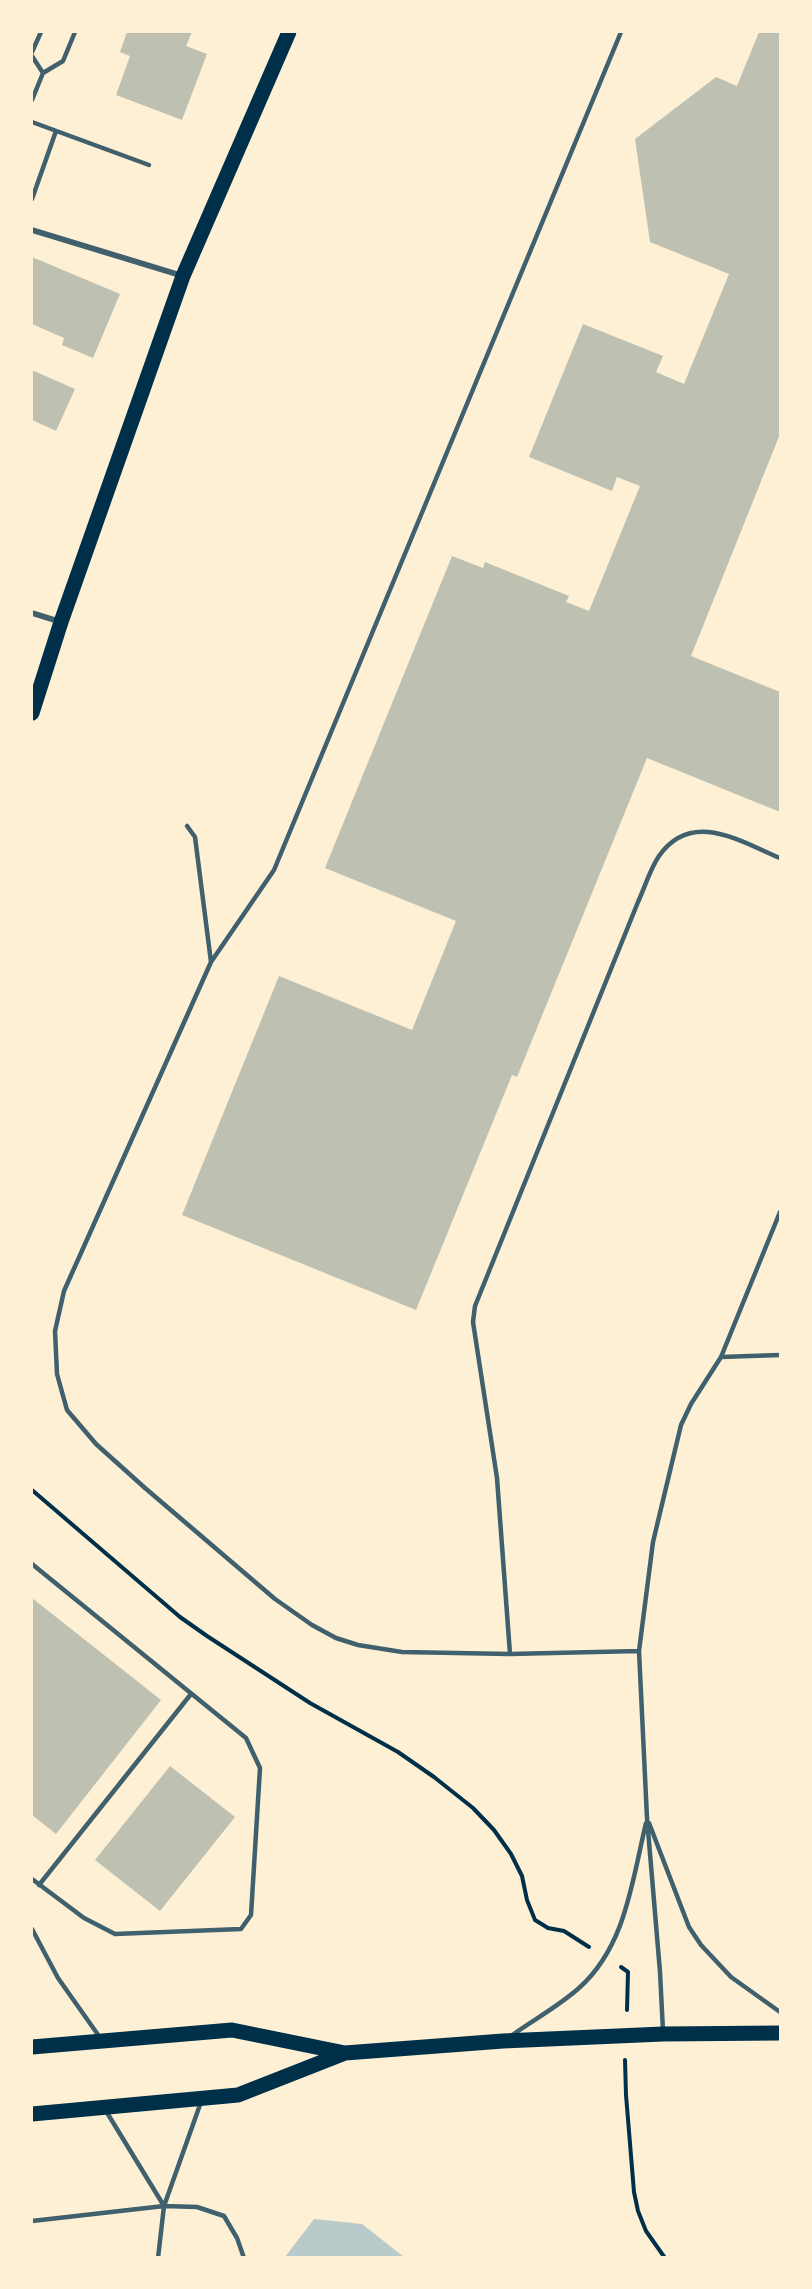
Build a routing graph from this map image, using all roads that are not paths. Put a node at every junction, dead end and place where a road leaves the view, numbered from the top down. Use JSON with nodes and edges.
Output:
{"nodes":[{"id":1,"x":41,"y":32,"type":"edge"},
{"id":2,"x":75,"y":32,"type":"edge"},
{"id":3,"x":289,"y":32,"type":"edge"},
{"id":4,"x":621,"y":32,"type":"edge"},
{"id":5,"x":32,"y":54,"type":"edge"},
{"id":6,"x":43,"y":73,"type":"junction"},
{"id":7,"x":32,"y":100,"type":"edge"},
{"id":8,"x":32,"y":122,"type":"edge"},
{"id":9,"x":56,"y":131,"type":"junction"},
{"id":10,"x":148,"y":165,"type":"dead end"},
{"id":11,"x":32,"y":199,"type":"edge"},
{"id":12,"x":32,"y":230,"type":"edge"},
{"id":13,"x":183,"y":276,"type":"junction"},
{"id":14,"x":32,"y":613,"type":"edge"},
{"id":15,"x":61,"y":622,"type":"junction"},
{"id":16,"x":32,"y":713,"type":"edge"},
{"id":17,"x":187,"y":826,"type":"dead end"},
{"id":18,"x":780,"y":858,"type":"edge"},
{"id":19,"x":211,"y":962,"type":"junction"},
{"id":20,"x":780,"y":1212,"type":"edge"},
{"id":21,"x":780,"y":1355,"type":"edge"},
{"id":22,"x":722,"y":1357,"type":"junction"},
{"id":23,"x":32,"y":1564,"type":"edge"},
{"id":24,"x":639,"y":1651,"type":"junction"},
{"id":25,"x":510,"y":1654,"type":"junction"},
{"id":26,"x":191,"y":1694,"type":"junction"},
{"id":27,"x":647,"y":1818,"type":"junction"},
{"id":28,"x":32,"y":1879,"type":"edge"},
{"id":29,"x":39,"y":1885,"type":"junction"},
{"id":30,"x":32,"y":1929,"type":"edge"},
{"id":31,"x":780,"y":2012,"type":"edge"},
{"id":32,"x":780,"y":2032,"type":"edge"},
{"id":33,"x":663,"y":2034,"type":"junction"},
{"id":34,"x":102,"y":2041,"type":"junction"},
{"id":35,"x":503,"y":2041,"type":"junction"},
{"id":36,"x":32,"y":2048,"type":"edge"},
{"id":37,"x":345,"y":2053,"type":"junction"},
{"id":38,"x":202,"y":2098,"type":"junction"},
{"id":39,"x":104,"y":2108,"type":"junction"},
{"id":40,"x":32,"y":2114,"type":"edge"},
{"id":41,"x":164,"y":2206,"type":"junction"},
{"id":42,"x":32,"y":2221,"type":"edge"},
{"id":43,"x":158,"y":2258,"type":"edge"},
{"id":44,"x":244,"y":2258,"type":"edge"}],
"edges":[{"from":1,"to":5,"type":"lane"},
{"from":2,"to":6,"type":"lane"},
{"from":3,"to":13,"type":"main road"},
{"from":4,"to":19,"type":"lane"},
{"from":5,"to":6,"type":"lane"},
{"from":6,"to":7,"type":"lane"},
{"from":8,"to":9,"type":"lane"},
{"from":9,"to":10,"type":"lane"},
{"from":9,"to":11,"type":"lane"},
{"from":12,"to":13,"type":"street"},
{"from":13,"to":15,"type":"main road"},
{"from":14,"to":15,"type":"street"},
{"from":15,"to":16,"type":"main road"},
{"from":17,"to":19,"type":"lane"},
{"from":18,"to":25,"type":"lane"},
{"from":19,"to":25,"type":"lane"},
{"from":20,"to":22,"type":"lane"},
{"from":21,"to":22,"type":"lane"},
{"from":22,"to":24,"type":"lane"},
{"from":23,"to":26,"type":"lane"},
{"from":24,"to":25,"type":"lane"},
{"from":24,"to":27,"type":"lane"},
{"from":26,"to":29,"type":"lane"},
{"from":26,"to":29,"type":"lane"},
{"from":27,"to":31,"type":"lane"},
{"from":27,"to":33,"type":"lane"},
{"from":27,"to":35,"type":"lane"},
{"from":28,"to":29,"type":"lane"},
{"from":30,"to":34,"type":"lane"},
{"from":32,"to":33,"type":"main road"},
{"from":33,"to":35,"type":"main road"},
{"from":34,"to":36,"type":"main road"},
{"from":34,"to":37,"type":"main road"},
{"from":35,"to":37,"type":"main road"},
{"from":37,"to":38,"type":"main road"},
{"from":38,"to":39,"type":"main road"},
{"from":38,"to":41,"type":"lane"},
{"from":39,"to":40,"type":"main road"},
{"from":39,"to":41,"type":"lane"},
{"from":41,"to":42,"type":"lane"},
{"from":41,"to":43,"type":"lane"},
{"from":41,"to":44,"type":"lane"}]}
